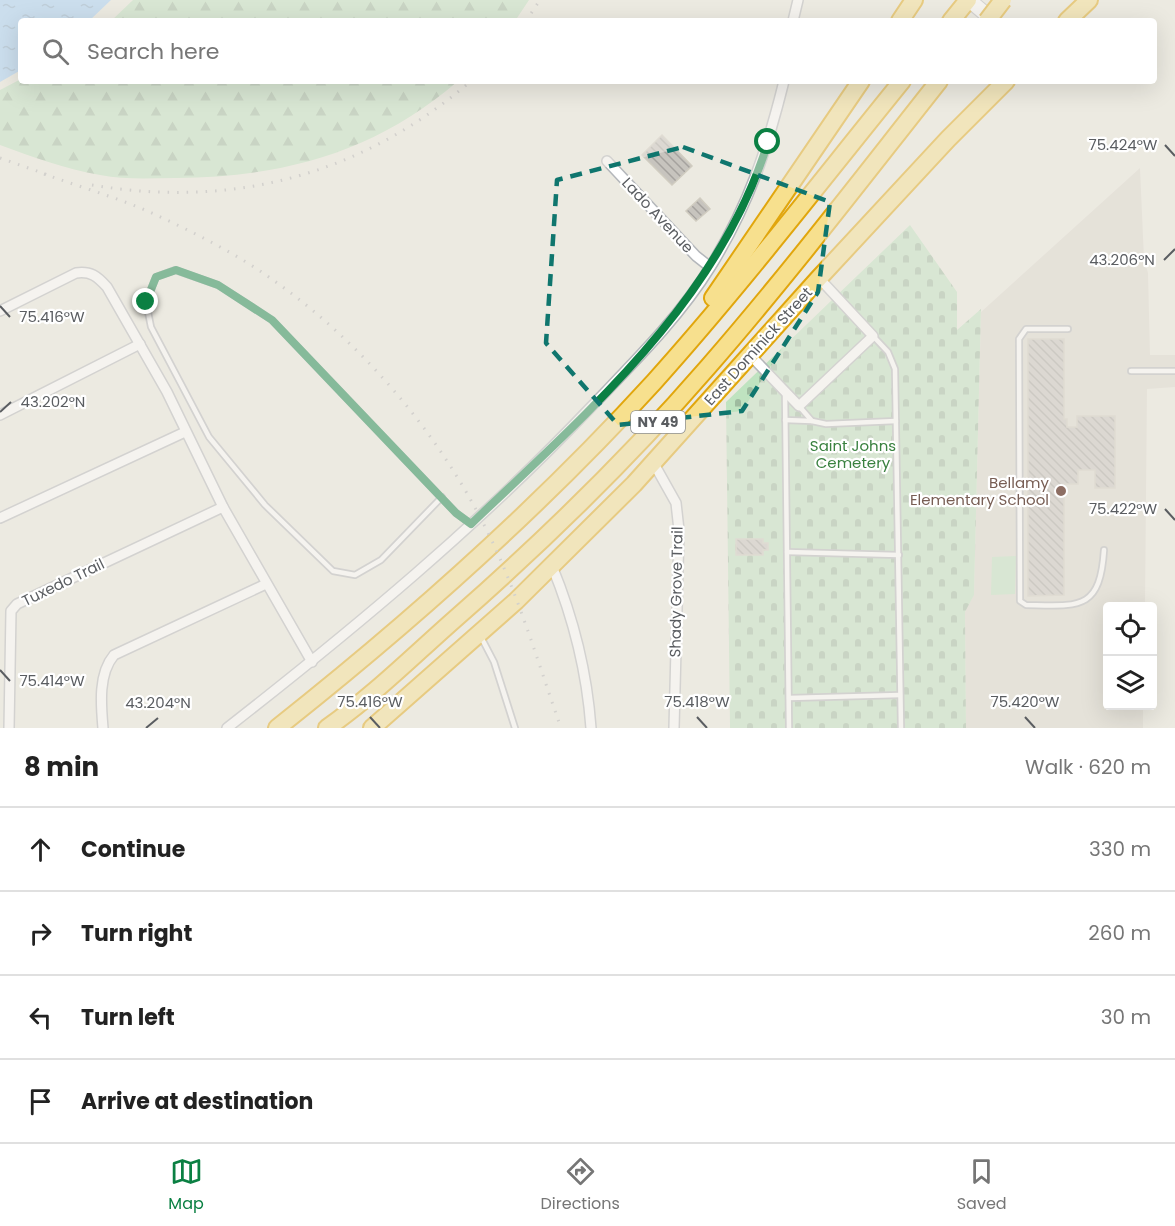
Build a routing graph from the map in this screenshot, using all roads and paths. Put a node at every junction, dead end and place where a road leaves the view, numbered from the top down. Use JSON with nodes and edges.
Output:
{"nodes":[{"id":1,"x":798,"y":0,"type":"edge"},
{"id":2,"x":914,"y":0,"type":"edge"},
{"id":3,"x":969,"y":0,"type":"edge"},
{"id":4,"x":1003,"y":0,"type":"edge"},
{"id":5,"x":1089,"y":0,"type":"edge"},
{"id":6,"x":794,"y":18,"type":"edge"},
{"id":7,"x":902,"y":18,"type":"edge"},
{"id":8,"x":954,"y":18,"type":"edge"},
{"id":9,"x":989,"y":18,"type":"edge"},
{"id":10,"x":990,"y":18,"type":"edge"},
{"id":11,"x":1070,"y":18,"type":"edge"},
{"id":12,"x":783,"y":84,"type":"edge"},
{"id":13,"x":859,"y":84,"type":"edge"},
{"id":14,"x":900,"y":84,"type":"edge"},
{"id":15,"x":937,"y":84,"type":"edge"},
{"id":16,"x":1003,"y":84,"type":"edge"},
{"id":17,"x":607,"y":161,"type":"dead end"},
{"id":18,"x":710,"y":267,"type":"junction"},
{"id":19,"x":819,"y":278,"type":"junction"},
{"id":20,"x":0,"y":311,"type":"edge"},
{"id":21,"x":1068,"y":329,"type":"dead end"},
{"id":22,"x":873,"y":336,"type":"junction"},
{"id":23,"x":140,"y":344,"type":"junction"},
{"id":24,"x":750,"y":354,"type":"junction"},
{"id":25,"x":1175,"y":371,"type":"edge"},
{"id":26,"x":1131,"y":372,"type":"dead end"},
{"id":27,"x":654,"y":381,"type":"junction"},
{"id":28,"x":784,"y":392,"type":"junction"},
{"id":29,"x":799,"y":406,"type":"junction"},
{"id":30,"x":0,"y":415,"type":"edge"},
{"id":31,"x":785,"y":420,"type":"junction"},
{"id":32,"x":812,"y":421,"type":"junction"},
{"id":33,"x":896,"y":421,"type":"junction"},
{"id":34,"x":185,"y":432,"type":"junction"},
{"id":35,"x":653,"y":462,"type":"junction"},
{"id":36,"x":442,"y":497,"type":"junction"},
{"id":37,"x":223,"y":507,"type":"junction"},
{"id":38,"x":0,"y":518,"type":"edge"},
{"id":39,"x":471,"y":524,"type":"junction"},
{"id":40,"x":1104,"y":550,"type":"dead end"},
{"id":41,"x":787,"y":552,"type":"junction"},
{"id":42,"x":899,"y":555,"type":"junction"},
{"id":43,"x":552,"y":566,"type":"junction"},
{"id":44,"x":266,"y":584,"type":"junction"},
{"id":45,"x":479,"y":634,"type":"junction"},
{"id":46,"x":312,"y":662,"type":"junction"},
{"id":47,"x":900,"y":695,"type":"junction"},
{"id":48,"x":789,"y":698,"type":"junction"},
{"id":49,"x":331,"y":725,"type":"edge"},
{"id":50,"x":381,"y":725,"type":"edge"},
{"id":51,"x":9,"y":728,"type":"edge"},
{"id":52,"x":103,"y":728,"type":"edge"},
{"id":53,"x":227,"y":728,"type":"edge"},
{"id":54,"x":277,"y":728,"type":"edge"},
{"id":55,"x":515,"y":728,"type":"edge"},
{"id":56,"x":591,"y":728,"type":"edge"},
{"id":57,"x":674,"y":728,"type":"edge"},
{"id":58,"x":789,"y":728,"type":"edge"},
{"id":59,"x":901,"y":728,"type":"edge"}],
"edges":[{"from":1,"to":6,"type":"street"},
{"from":2,"to":7,"type":"highway"},
{"from":3,"to":8,"type":"highway"},
{"from":3,"to":10,"type":"main road"},
{"from":4,"to":9,"type":"highway","bridge":true},
{"from":5,"to":11,"type":"highway"},
{"from":12,"to":18,"type":"street"},
{"from":13,"to":27,"type":"highway"},
{"from":14,"to":27,"type":"highway","number":"NY 49"},
{"from":15,"to":49,"type":"highway","number":"NY 49"},
{"from":16,"to":19,"type":"highway","name":"East Dominick Street"},
{"from":17,"to":18,"type":"street","name":"Lado Avenue"},
{"from":18,"to":39,"type":"street"},
{"from":19,"to":22,"type":"street"},
{"from":19,"to":24,"type":"highway","name":"East Dominick Street"},
{"from":20,"to":23,"type":"street"},
{"from":21,"to":40,"type":"lane"},
{"from":22,"to":29,"type":"street"},
{"from":22,"to":33,"type":"lane"},
{"from":23,"to":30,"type":"street"},
{"from":23,"to":34,"type":"street"},
{"from":24,"to":28,"type":"street"},
{"from":24,"to":35,"type":"highway","name":"East Dominick Street"},
{"from":25,"to":26,"type":"lane"},
{"from":27,"to":54,"type":"highway","number":"NY 49"},
{"from":28,"to":29,"type":"street"},
{"from":28,"to":31,"type":"lane"},
{"from":29,"to":32,"type":"lane"},
{"from":31,"to":32,"type":"lane"},
{"from":31,"to":41,"type":"lane"},
{"from":32,"to":33,"type":"lane"},
{"from":33,"to":42,"type":"lane"},
{"from":34,"to":37,"type":"street"},
{"from":34,"to":38,"type":"street"},
{"from":35,"to":43,"type":"highway","name":"East Dominick Street"},
{"from":35,"to":57,"type":"street","name":"Shady Grove Trail"},
{"from":36,"to":36,"type":"lane"},
{"from":36,"to":39,"type":"lane"},
{"from":37,"to":44,"type":"street"},
{"from":37,"to":51,"type":"street","name":"Tuxedo Trail"},
{"from":39,"to":46,"type":"street"},
{"from":41,"to":42,"type":"lane"},
{"from":41,"to":48,"type":"lane"},
{"from":42,"to":47,"type":"lane"},
{"from":43,"to":45,"type":"highway","name":"East Dominick Street"},
{"from":43,"to":56,"type":"street"},
{"from":44,"to":46,"type":"street"},
{"from":44,"to":52,"type":"street"},
{"from":45,"to":50,"type":"highway","name":"East Dominick Street"},
{"from":45,"to":55,"type":"lane"},
{"from":46,"to":53,"type":"street"},
{"from":47,"to":48,"type":"lane"},
{"from":47,"to":59,"type":"lane"},
{"from":48,"to":58,"type":"lane"}]}
